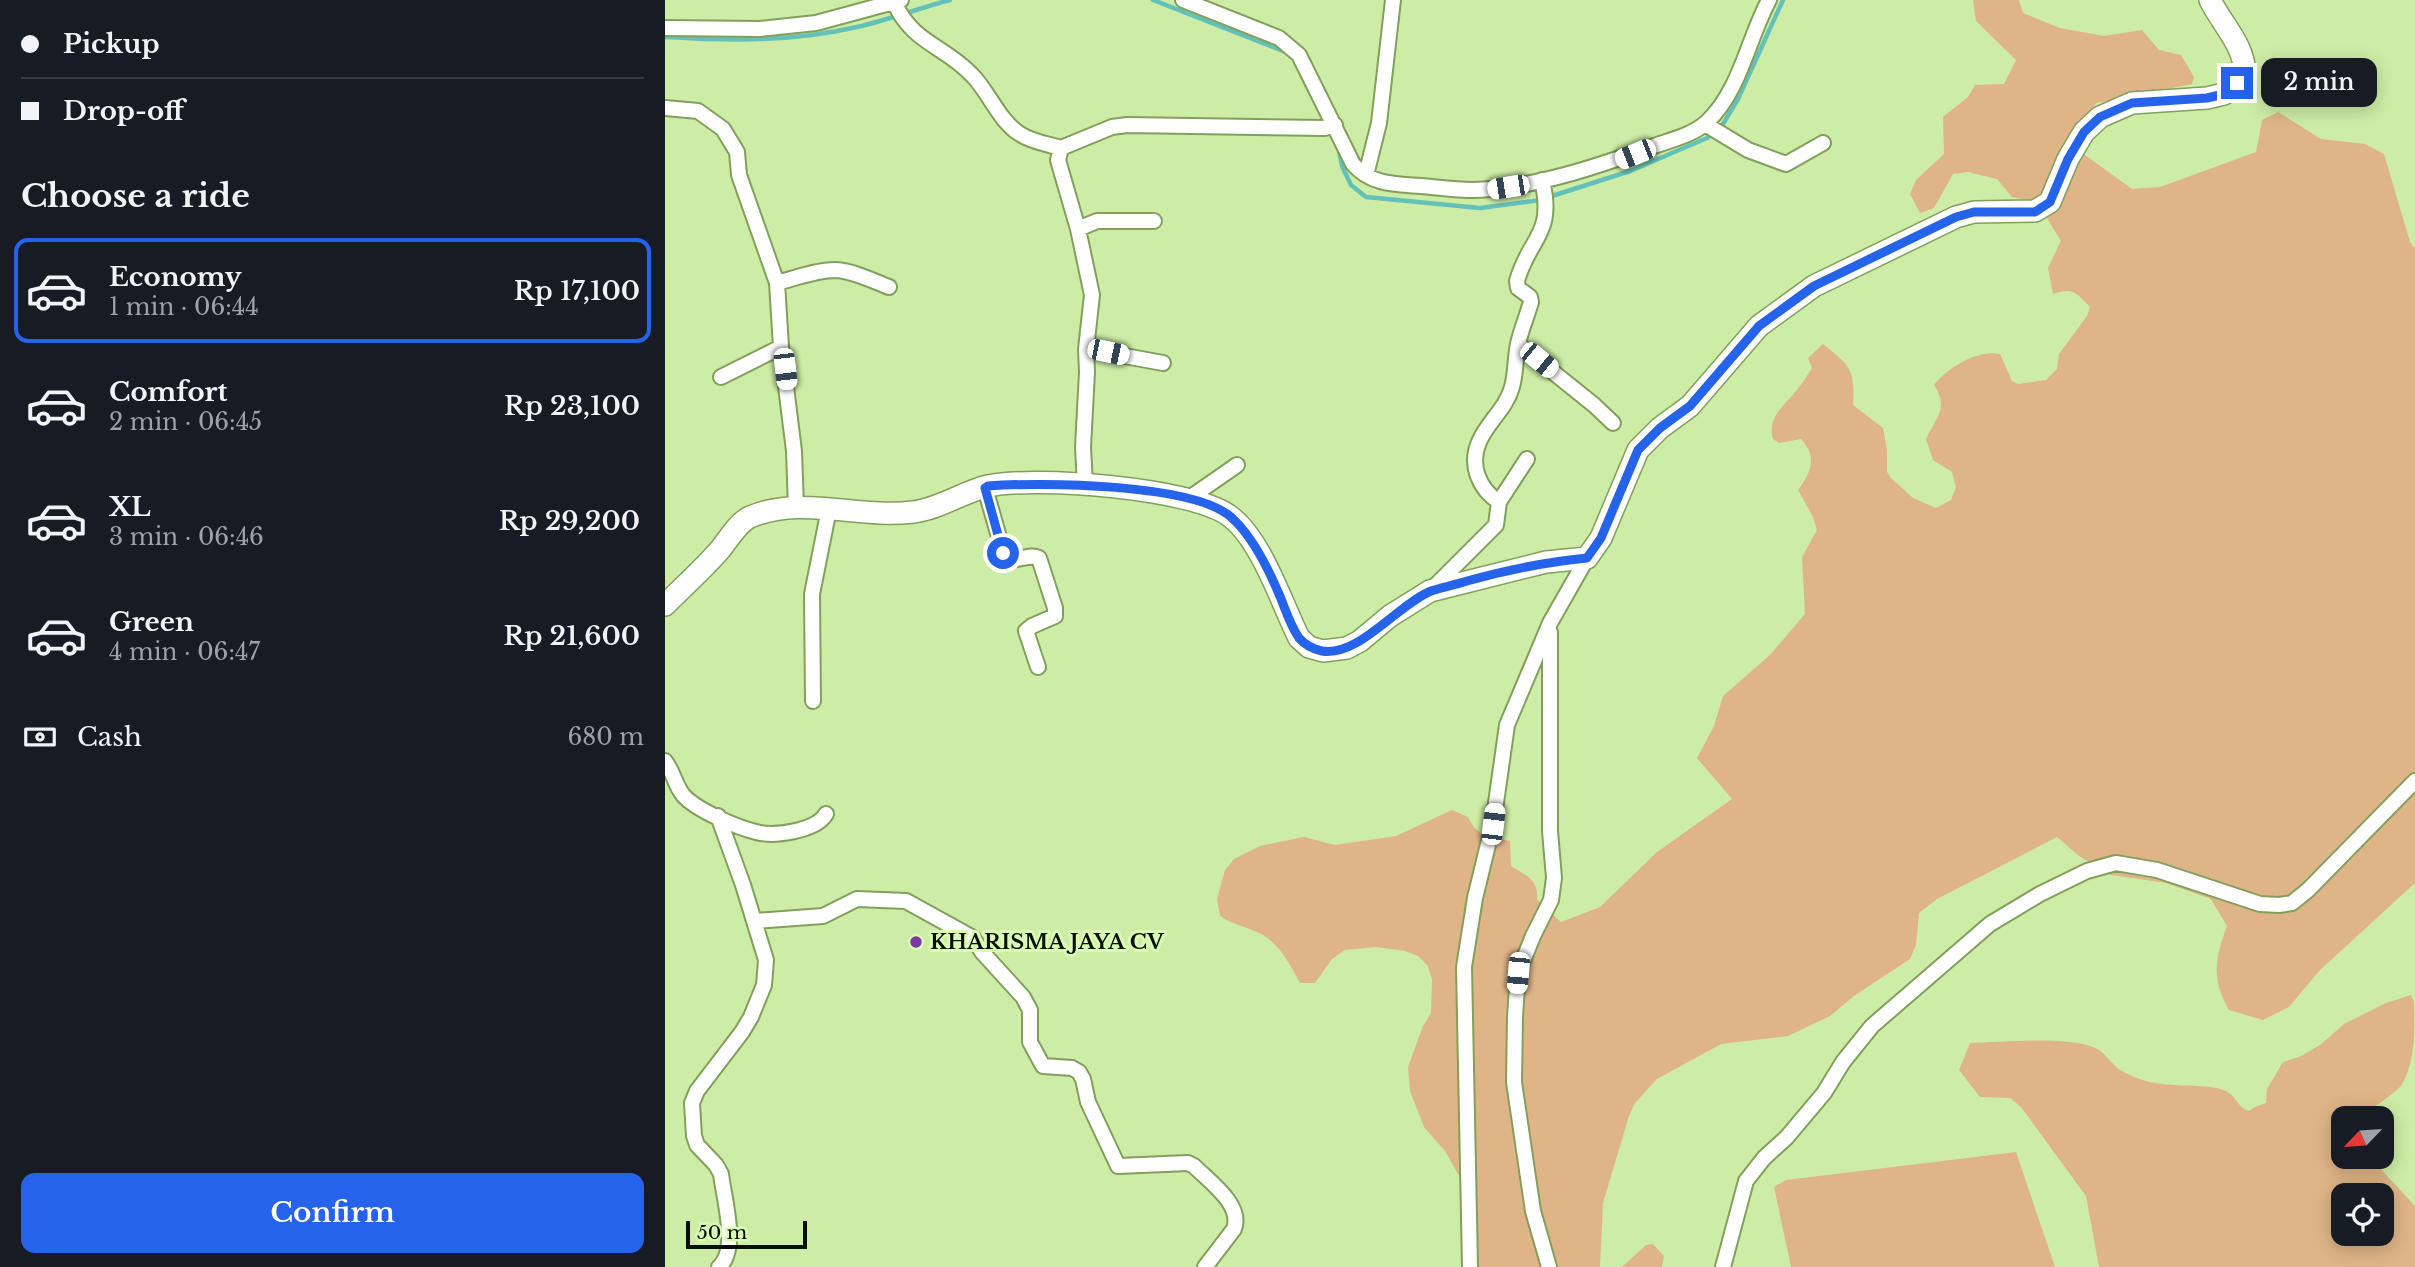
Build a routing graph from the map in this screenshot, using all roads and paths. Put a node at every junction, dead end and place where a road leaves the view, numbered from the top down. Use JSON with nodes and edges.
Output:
{"nodes":[{"id":1,"x":1183,"y":0,"type":"edge"},
{"id":2,"x":1393,"y":0,"type":"edge"},
{"id":3,"x":1769,"y":0,"type":"edge"},
{"id":4,"x":2210,"y":0,"type":"edge"},
{"id":5,"x":898,"y":7,"type":"edge"},
{"id":6,"x":665,"y":28,"type":"edge"},
{"id":7,"x":665,"y":108,"type":"edge"},
{"id":8,"x":1330,"y":126,"type":"junction"},
{"id":9,"x":1711,"y":128,"type":"junction"},
{"id":10,"x":1823,"y":143,"type":"dead end"},
{"id":11,"x":1061,"y":148,"type":"junction"},
{"id":12,"x":1366,"y":175,"type":"junction"},
{"id":13,"x":1544,"y":190,"type":"junction"},
{"id":14,"x":1154,"y":222,"type":"dead end"},
{"id":15,"x":1078,"y":229,"type":"junction"},
{"id":16,"x":776,"y":283,"type":"junction"},
{"id":17,"x":889,"y":287,"type":"dead end"},
{"id":18,"x":1518,"y":344,"type":"junction"},
{"id":19,"x":781,"y":347,"type":"junction"},
{"id":20,"x":1086,"y":349,"type":"junction"},
{"id":21,"x":1163,"y":363,"type":"dead end"},
{"id":22,"x":721,"y":377,"type":"dead end"},
{"id":23,"x":1613,"y":423,"type":"dead end"},
{"id":24,"x":1527,"y":459,"type":"dead end"},
{"id":25,"x":1237,"y":465,"type":"dead end"},
{"id":26,"x":1085,"y":485,"type":"junction"},
{"id":27,"x":985,"y":488,"type":"junction"},
{"id":28,"x":1188,"y":499,"type":"junction"},
{"id":29,"x":1499,"y":502,"type":"junction"},
{"id":30,"x":796,"y":508,"type":"junction"},
{"id":31,"x":829,"y":509,"type":"junction"},
{"id":32,"x":1587,"y":558,"type":"junction"},
{"id":33,"x":1430,"y":591,"type":"junction"},
{"id":34,"x":665,"y":605,"type":"edge"},
{"id":35,"x":1550,"y":624,"type":"junction"},
{"id":36,"x":1038,"y":667,"type":"dead end"},
{"id":37,"x":813,"y":701,"type":"dead end"},
{"id":38,"x":665,"y":761,"type":"edge"},
{"id":39,"x":2415,"y":781,"type":"edge"},
{"id":40,"x":826,"y":814,"type":"dead end"},
{"id":41,"x":718,"y":816,"type":"junction"},
{"id":42,"x":754,"y":921,"type":"junction"},
{"id":43,"x":719,"y":1267,"type":"edge"},
{"id":44,"x":1205,"y":1267,"type":"edge"},
{"id":45,"x":1470,"y":1267,"type":"edge"},
{"id":46,"x":1549,"y":1267,"type":"edge"},
{"id":47,"x":1723,"y":1267,"type":"edge"}],
"edges":[{"from":1,"to":8,"type":"street"},
{"from":2,"to":12,"type":"street"},
{"from":3,"to":9,"type":"street"},
{"from":4,"to":32,"type":"street"},
{"from":5,"to":6,"type":"street"},
{"from":5,"to":11,"type":"street"},
{"from":7,"to":16,"type":"street"},
{"from":8,"to":11,"type":"street"},
{"from":8,"to":12,"type":"street"},
{"from":9,"to":10,"type":"street"},
{"from":9,"to":13,"type":"street"},
{"from":11,"to":15,"type":"street"},
{"from":12,"to":13,"type":"street"},
{"from":13,"to":18,"type":"street"},
{"from":14,"to":15,"type":"street"},
{"from":15,"to":20,"type":"street"},
{"from":16,"to":17,"type":"street"},
{"from":16,"to":19,"type":"street"},
{"from":18,"to":23,"type":"street"},
{"from":18,"to":29,"type":"street"},
{"from":19,"to":22,"type":"street"},
{"from":19,"to":30,"type":"street"},
{"from":20,"to":21,"type":"street"},
{"from":20,"to":26,"type":"street"},
{"from":24,"to":29,"type":"street"},
{"from":25,"to":28,"type":"street"},
{"from":26,"to":27,"type":"street"},
{"from":26,"to":28,"type":"street"},
{"from":27,"to":31,"type":"street"},
{"from":27,"to":36,"type":"street"},
{"from":28,"to":33,"type":"street"},
{"from":29,"to":33,"type":"street"},
{"from":30,"to":31,"type":"street"},
{"from":30,"to":34,"type":"street"},
{"from":31,"to":37,"type":"street"},
{"from":32,"to":33,"type":"street"},
{"from":32,"to":35,"type":"street"},
{"from":35,"to":45,"type":"street"},
{"from":35,"to":46,"type":"street"},
{"from":38,"to":41,"type":"street"},
{"from":39,"to":47,"type":"street"},
{"from":40,"to":41,"type":"street"},
{"from":41,"to":42,"type":"street"},
{"from":42,"to":43,"type":"street"},
{"from":42,"to":44,"type":"street"}]}
